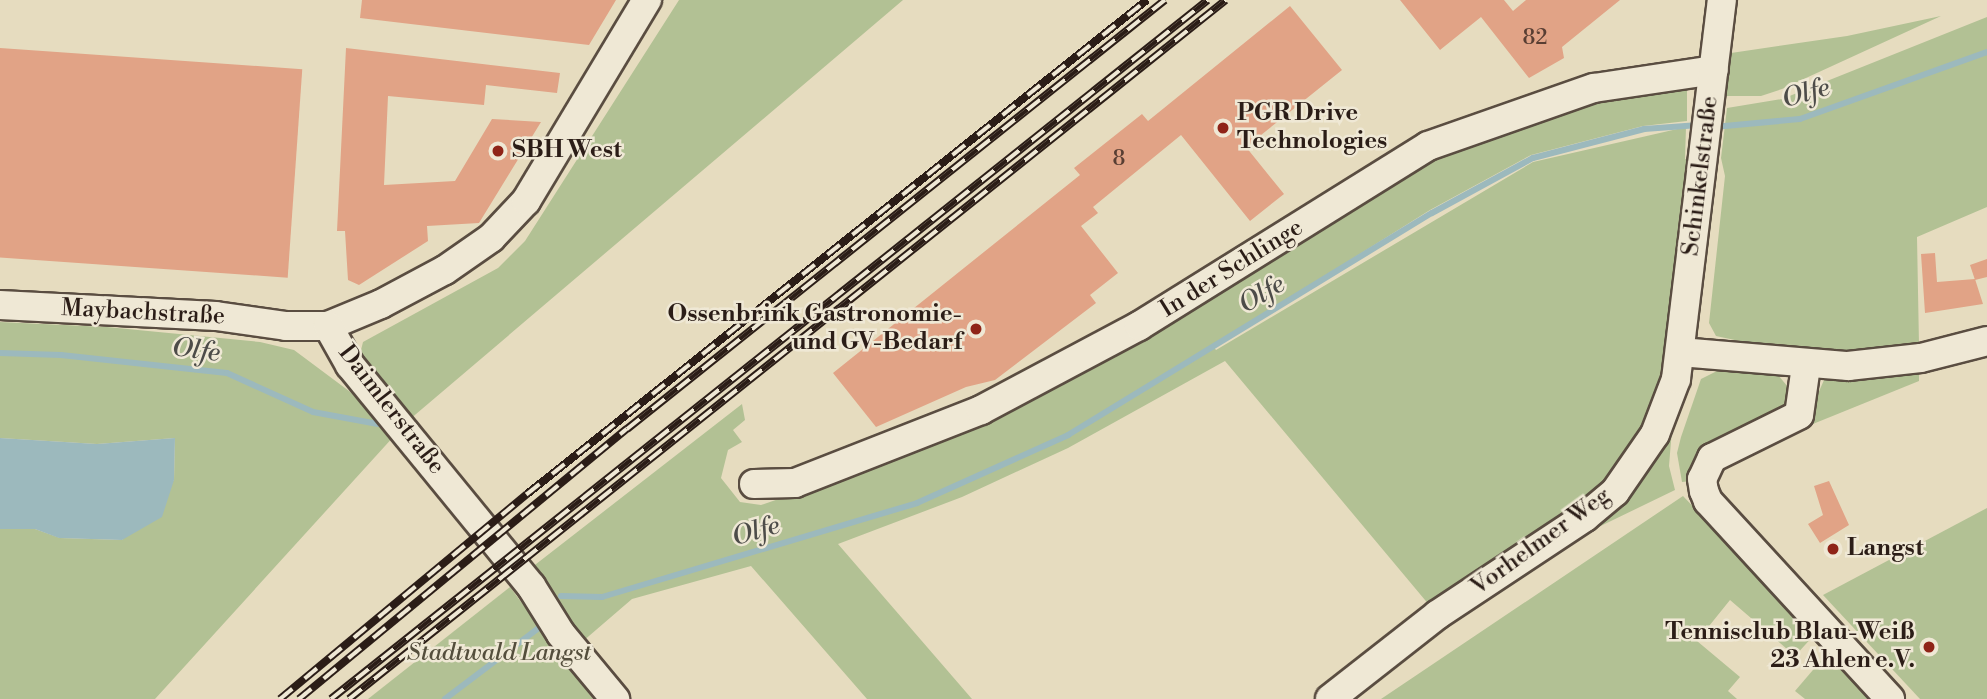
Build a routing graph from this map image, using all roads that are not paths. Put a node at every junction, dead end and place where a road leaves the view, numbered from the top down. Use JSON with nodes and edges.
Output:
{"nodes":[{"id":1,"x":647,"y":0,"type":"edge"},
{"id":2,"x":1722,"y":0,"type":"edge"},
{"id":3,"x":1714,"y":70,"type":"junction"},
{"id":4,"x":0,"y":305,"type":"edge"},
{"id":5,"x":328,"y":326,"type":"junction"},
{"id":6,"x":1987,"y":341,"type":"edge"},
{"id":7,"x":1680,"y":352,"type":"junction"},
{"id":8,"x":1806,"y":366,"type":"junction"},
{"id":9,"x":754,"y":484,"type":"dead end"},
{"id":10,"x":615,"y":699,"type":"edge"},
{"id":11,"x":1331,"y":699,"type":"edge"},
{"id":12,"x":1891,"y":699,"type":"edge"}],
"edges":[{"from":1,"to":5,"type":"street","name":"Daimlerstraße"},
{"from":2,"to":3,"type":"street","name":"Schinkelstraße"},
{"from":3,"to":7,"type":"street","name":"Schinkelstraße"},
{"from":3,"to":9,"type":"street","name":"In der Schlinge"},
{"from":4,"to":5,"type":"street","name":"Maybachstraße"},
{"from":5,"to":10,"type":"street","name":"Daimlerstraße"},
{"from":6,"to":8,"type":"street"},
{"from":7,"to":8,"type":"street"},
{"from":7,"to":11,"type":"street","name":"Vorhelmer Weg"},
{"from":8,"to":12,"type":"street"}]}
